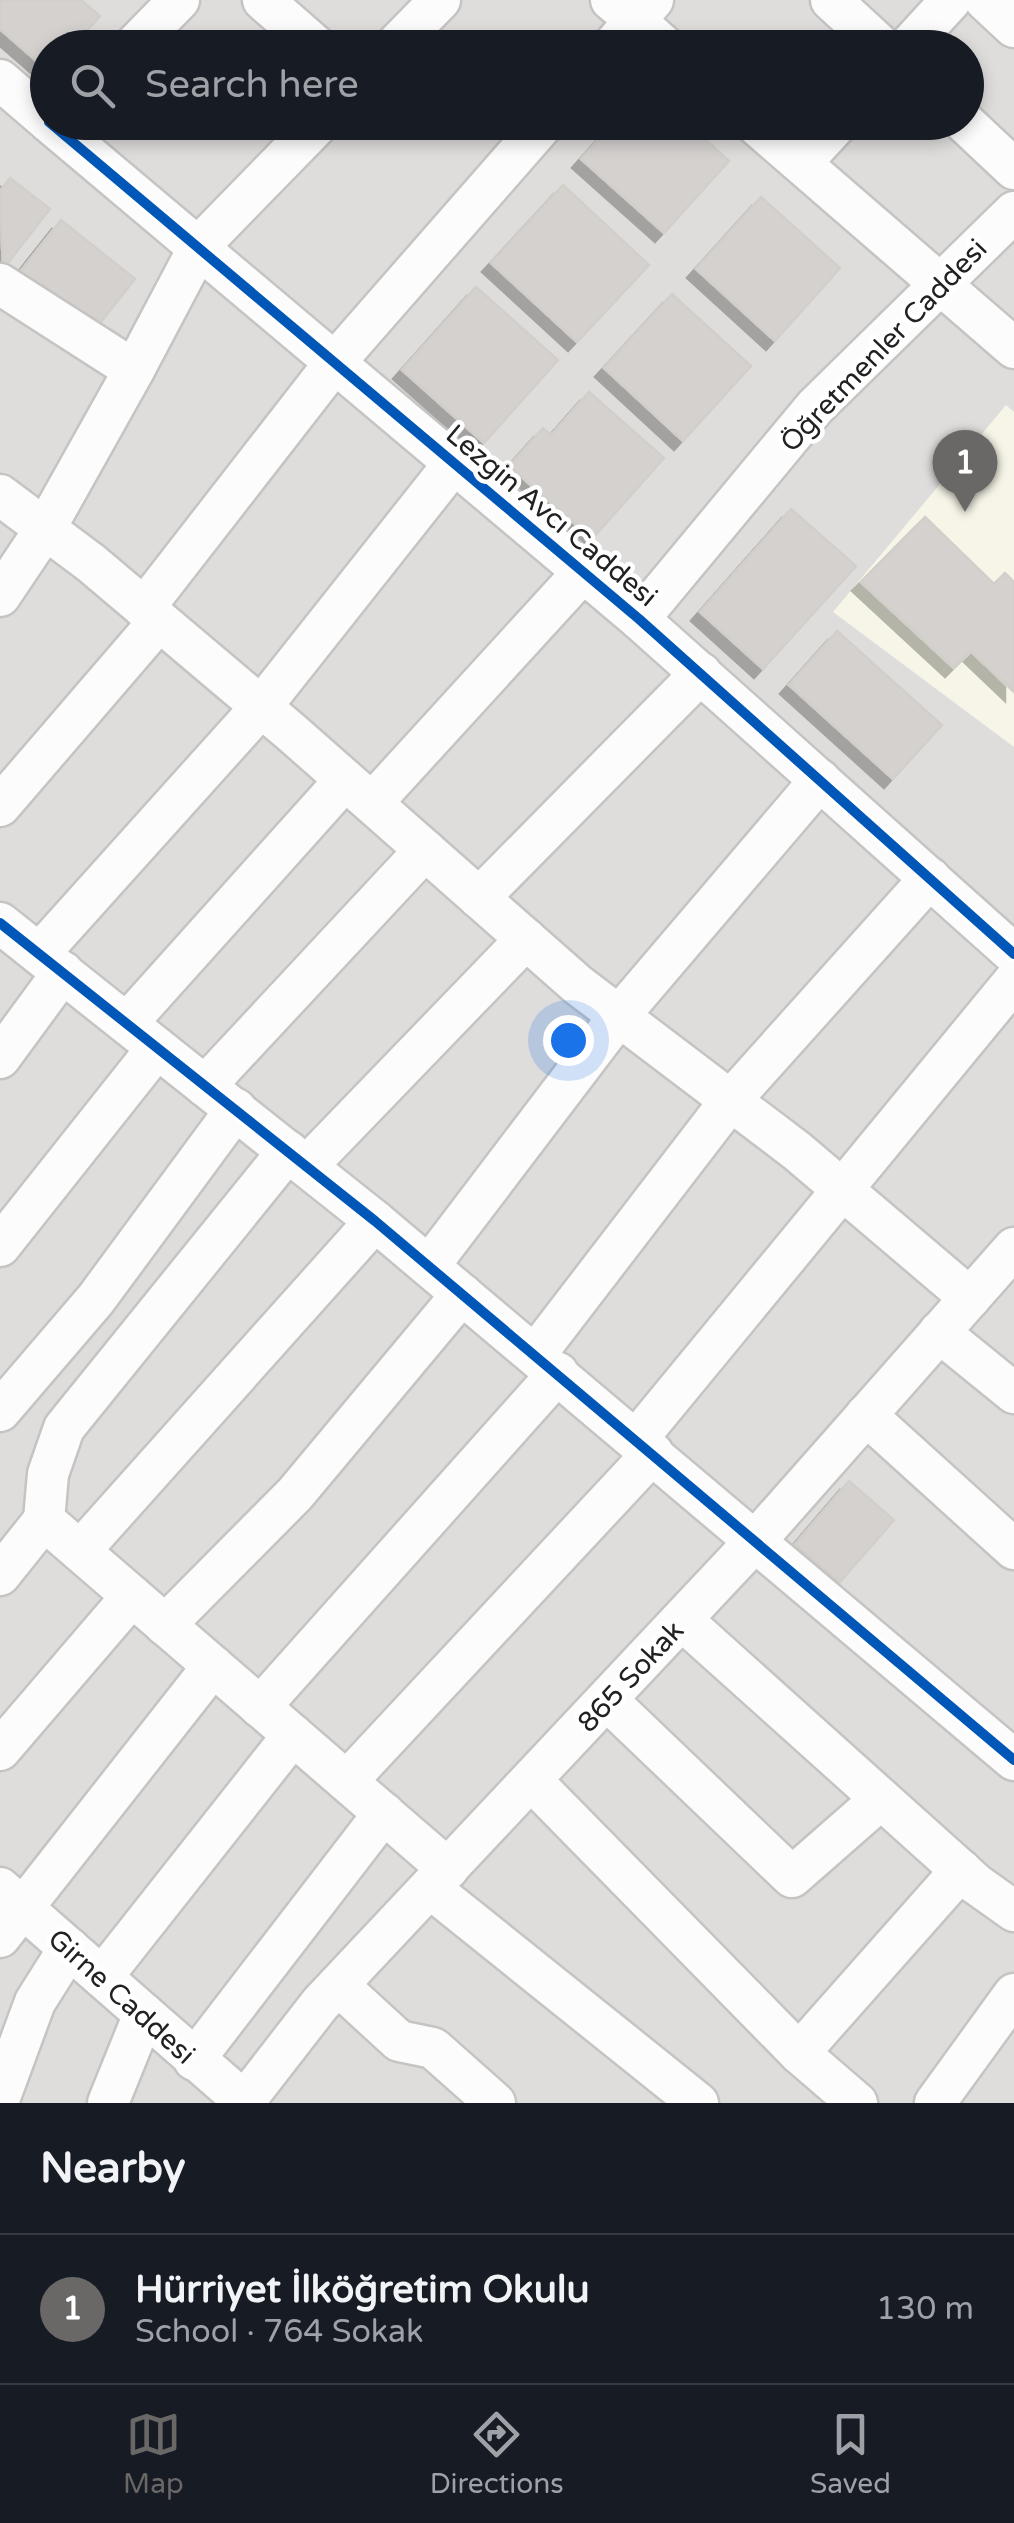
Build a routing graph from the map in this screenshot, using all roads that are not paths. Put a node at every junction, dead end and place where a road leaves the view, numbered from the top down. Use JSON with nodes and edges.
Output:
{"nodes":[{"id":1,"x":179,"y":0,"type":"edge"},
{"id":2,"x":263,"y":0,"type":"edge"},
{"id":3,"x":440,"y":0,"type":"edge"},
{"id":4,"x":831,"y":0,"type":"edge"},
{"id":5,"x":951,"y":0,"type":"edge"},
{"id":6,"x":984,"y":0,"type":"edge"},
{"id":7,"x":1014,"y":27,"type":"edge"},
{"id":8,"x":150,"y":30,"type":"edge"},
{"id":9,"x":297,"y":30,"type":"edge"},
{"id":10,"x":411,"y":30,"type":"edge"},
{"id":11,"x":864,"y":30,"type":"edge"},
{"id":12,"x":924,"y":30,"type":"edge"},
{"id":13,"x":0,"y":80,"type":"edge"},
{"id":14,"x":30,"y":105,"type":"edge"},
{"id":15,"x":73,"y":140,"type":"edge"},
{"id":16,"x":302,"y":140,"type":"edge"},
{"id":17,"x":529,"y":140,"type":"edge"},
{"id":18,"x":775,"y":140,"type":"edge"},
{"id":19,"x":822,"y":140,"type":"edge"},
{"id":20,"x":983,"y":140,"type":"edge"},
{"id":21,"x":801,"y":163,"type":"junction"},
{"id":22,"x":1014,"y":169,"type":"edge"},
{"id":23,"x":1014,"y":212,"type":"edge"},
{"id":24,"x":200,"y":245,"type":"junction"},
{"id":25,"x":0,"y":284,"type":"edge"},
{"id":26,"x":942,"y":284,"type":"junction"},
{"id":27,"x":1014,"y":348,"type":"edge"},
{"id":28,"x":336,"y":361,"type":"junction"},
{"id":29,"x":134,"y":370,"type":"junction"},
{"id":30,"x":455,"y":462,"type":"junction"},
{"id":31,"x":0,"y":495,"type":"edge"},
{"id":32,"x":45,"y":529,"type":"junction"},
{"id":33,"x":584,"y":571,"type":"junction"},
{"id":34,"x":0,"y":596,"type":"edge"},
{"id":35,"x":152,"y":614,"type":"junction"},
{"id":36,"x":638,"y":618,"type":"junction"},
{"id":37,"x":701,"y":673,"type":"junction"},
{"id":38,"x":260,"y":707,"type":"junction"},
{"id":39,"x":820,"y":780,"type":"junction"},
{"id":40,"x":358,"y":792,"type":"junction"},
{"id":41,"x":0,"y":806,"type":"edge"},
{"id":42,"x":425,"y":850,"type":"junction"},
{"id":43,"x":930,"y":878,"type":"junction"},
{"id":44,"x":479,"y":898,"type":"junction"},
{"id":45,"x":0,"y":923,"type":"edge"},
{"id":46,"x":526,"y":939,"type":"junction"},
{"id":47,"x":1014,"y":954,"type":"edge"},
{"id":48,"x":51,"y":963,"type":"junction"},
{"id":49,"x":1014,"y":981,"type":"edge"},
{"id":50,"x":619,"y":1016,"type":"junction"},
{"id":51,"x":142,"y":1036,"type":"junction"},
{"id":52,"x":0,"y":1058,"type":"edge"},
{"id":53,"x":220,"y":1098,"type":"junction"},
{"id":54,"x":730,"y":1100,"type":"junction"},
{"id":55,"x":298,"y":1158,"type":"junction"},
{"id":56,"x":842,"y":1189,"type":"junction"},
{"id":57,"x":374,"y":1221,"type":"junction"},
{"id":58,"x":0,"y":1246,"type":"edge"},
{"id":59,"x":1014,"y":1248,"type":"edge"},
{"id":60,"x":429,"y":1266,"type":"junction"},
{"id":61,"x":462,"y":1294,"type":"junction"},
{"id":62,"x":970,"y":1298,"type":"junction"},
{"id":63,"x":940,"y":1332,"type":"junction"},
{"id":64,"x":546,"y":1364,"type":"junction"},
{"id":65,"x":1014,"y":1393,"type":"edge"},
{"id":66,"x":0,"y":1411,"type":"edge"},
{"id":67,"x":866,"y":1415,"type":"junction"},
{"id":68,"x":645,"y":1446,"type":"junction"},
{"id":69,"x":44,"y":1520,"type":"junction"},
{"id":70,"x":756,"y":1538,"type":"junction"},
{"id":71,"x":1014,"y":1549,"type":"edge"},
{"id":72,"x":80,"y":1551,"type":"junction"},
{"id":73,"x":0,"y":1575,"type":"edge"},
{"id":74,"x":132,"y":1596,"type":"junction"},
{"id":75,"x":682,"y":1620,"type":"junction"},
{"id":76,"x":165,"y":1625,"type":"junction"},
{"id":77,"x":214,"y":1666,"type":"junction"},
{"id":78,"x":607,"y":1700,"type":"junction"},
{"id":79,"x":260,"y":1707,"type":"junction"},
{"id":80,"x":293,"y":1735,"type":"junction"},
{"id":81,"x":0,"y":1750,"type":"edge"},
{"id":82,"x":1014,"y":1760,"type":"edge"},
{"id":83,"x":347,"y":1781,"type":"junction"},
{"id":84,"x":532,"y":1781,"type":"junction"},
{"id":85,"x":881,"y":1799,"type":"junction"},
{"id":86,"x":384,"y":1814,"type":"junction"},
{"id":87,"x":961,"y":1870,"type":"junction"},
{"id":88,"x":439,"y":1879,"type":"junction"},
{"id":89,"x":7,"y":1911,"type":"edge"},
{"id":90,"x":1014,"y":1911,"type":"edge"},
{"id":91,"x":69,"y":1948,"type":"junction"},
{"id":92,"x":102,"y":1978,"type":"junction"},
{"id":93,"x":338,"y":1985,"type":"junction"},
{"id":94,"x":1014,"y":1994,"type":"edge"},
{"id":95,"x":144,"y":2014,"type":"junction"},
{"id":96,"x":798,"y":2053,"type":"junction"},
{"id":97,"x":194,"y":2060,"type":"junction"},
{"id":98,"x":0,"y":2097,"type":"edge"},
{"id":99,"x":245,"y":2102,"type":"edge"},
{"id":100,"x":108,"y":2103,"type":"edge"},
{"id":101,"x":495,"y":2103,"type":"edge"},
{"id":102,"x":698,"y":2103,"type":"edge"},
{"id":103,"x":857,"y":2103,"type":"edge"},
{"id":104,"x":935,"y":2103,"type":"edge"}],
"edges":[{"from":1,"to":8,"type":"street"},
{"from":2,"to":9,"type":"street"},
{"from":3,"to":10,"type":"street"},
{"from":4,"to":11,"type":"street"},
{"from":5,"to":12,"type":"street"},
{"from":6,"to":7,"type":"street"},
{"from":13,"to":14,"type":"street","name":"Lezgin Avcı Caddesi"},
{"from":15,"to":24,"type":"street","name":"Lezgin Avcı Caddesi"},
{"from":16,"to":24,"type":"street"},
{"from":17,"to":28,"type":"street"},
{"from":18,"to":21,"type":"street"},
{"from":19,"to":21,"type":"street"},
{"from":20,"to":22,"type":"street"},
{"from":21,"to":26,"type":"street"},
{"from":23,"to":26,"type":"street","name":"Öğretmenler Caddesi"},
{"from":24,"to":28,"type":"street","name":"Lezgin Avcı Caddesi"},
{"from":24,"to":29,"type":"street"},
{"from":25,"to":29,"type":"street"},
{"from":26,"to":27,"type":"street"},
{"from":26,"to":36,"type":"street","name":"Öğretmenler Caddesi"},
{"from":28,"to":30,"type":"street","name":"Lezgin Avcı Caddesi"},
{"from":28,"to":35,"type":"street"},
{"from":29,"to":32,"type":"street"},
{"from":30,"to":33,"type":"street","name":"Lezgin Avcı Caddesi"},
{"from":30,"to":38,"type":"street"},
{"from":31,"to":32,"type":"street"},
{"from":32,"to":34,"type":"street"},
{"from":32,"to":35,"type":"street"},
{"from":33,"to":36,"type":"street","name":"Lezgin Avcı Caddesi"},
{"from":33,"to":40,"type":"street"},
{"from":35,"to":38,"type":"street"},
{"from":35,"to":41,"type":"street"},
{"from":36,"to":37,"type":"street","name":"Lezgin Avcı Caddesi"},
{"from":37,"to":39,"type":"street","name":"Lezgin Avcı Caddesi"},
{"from":37,"to":44,"type":"street"},
{"from":38,"to":40,"type":"street"},
{"from":38,"to":48,"type":"street"},
{"from":39,"to":43,"type":"street","name":"Lezgin Avcı Caddesi"},
{"from":39,"to":50,"type":"street"},
{"from":40,"to":42,"type":"street"},
{"from":40,"to":51,"type":"street"},
{"from":42,"to":44,"type":"street"},
{"from":42,"to":53,"type":"street"},
{"from":43,"to":47,"type":"street","name":"Lezgin Avcı Caddesi"},
{"from":43,"to":54,"type":"street"},
{"from":44,"to":46,"type":"street"},
{"from":45,"to":48,"type":"street"},
{"from":46,"to":50,"type":"street"},
{"from":46,"to":55,"type":"street"},
{"from":48,"to":51,"type":"street"},
{"from":48,"to":52,"type":"street"},
{"from":49,"to":56,"type":"street"},
{"from":50,"to":54,"type":"street"},
{"from":50,"to":60,"type":"street"},
{"from":51,"to":53,"type":"street"},
{"from":51,"to":58,"type":"street"},
{"from":53,"to":55,"type":"street"},
{"from":53,"to":66,"type":"street"},
{"from":54,"to":56,"type":"street"},
{"from":54,"to":64,"type":"street"},
{"from":55,"to":57,"type":"street"},
{"from":55,"to":69,"type":"street"},
{"from":56,"to":62,"type":"street"},
{"from":56,"to":68,"type":"street"},
{"from":57,"to":60,"type":"street"},
{"from":57,"to":72,"type":"street"},
{"from":59,"to":62,"type":"street","name":"865 Sokak"},
{"from":60,"to":61,"type":"street"},
{"from":61,"to":64,"type":"street"},
{"from":61,"to":76,"type":"street"},
{"from":62,"to":63,"type":"street","name":"865 Sokak"},
{"from":63,"to":65,"type":"street"},
{"from":63,"to":67,"type":"street","name":"865 Sokak"},
{"from":64,"to":68,"type":"street"},
{"from":64,"to":79,"type":"street"},
{"from":67,"to":70,"type":"street","name":"865 Sokak"},
{"from":67,"to":71,"type":"street"},
{"from":68,"to":70,"type":"street"},
{"from":68,"to":83,"type":"street"},
{"from":69,"to":72,"type":"street"},
{"from":69,"to":73,"type":"street"},
{"from":70,"to":75,"type":"street","name":"865 Sokak"},
{"from":70,"to":82,"type":"street"},
{"from":72,"to":74,"type":"street"},
{"from":74,"to":76,"type":"street"},
{"from":74,"to":81,"type":"street"},
{"from":75,"to":78,"type":"street","name":"865 Sokak"},
{"from":75,"to":85,"type":"street"},
{"from":76,"to":77,"type":"street"},
{"from":77,"to":79,"type":"street"},
{"from":77,"to":89,"type":"street"},
{"from":78,"to":84,"type":"street","name":"865 Sokak"},
{"from":78,"to":85,"type":"street"},
{"from":79,"to":80,"type":"street"},
{"from":80,"to":83,"type":"street"},
{"from":80,"to":92,"type":"street"},
{"from":83,"to":86,"type":"street"},
{"from":84,"to":88,"type":"street","name":"865 Sokak"},
{"from":84,"to":96,"type":"street"},
{"from":85,"to":87,"type":"street"},
{"from":86,"to":88,"type":"street"},
{"from":86,"to":97,"type":"street"},
{"from":87,"to":90,"type":"street"},
{"from":87,"to":96,"type":"street"},
{"from":88,"to":93,"type":"street","name":"865 Sokak"},
{"from":88,"to":102,"type":"street"},
{"from":89,"to":91,"type":"street","name":"Girne Caddesi"},
{"from":91,"to":92,"type":"street","name":"Girne Caddesi"},
{"from":91,"to":98,"type":"street"},
{"from":92,"to":95,"type":"street","name":"Girne Caddesi"},
{"from":93,"to":99,"type":"street","name":"865 Sokak"},
{"from":93,"to":101,"type":"street"},
{"from":94,"to":104,"type":"street"},
{"from":95,"to":97,"type":"street","name":"Girne Caddesi"},
{"from":95,"to":100,"type":"street"},
{"from":96,"to":103,"type":"street"},
{"from":97,"to":99,"type":"street","name":"Girne Caddesi"}]}
